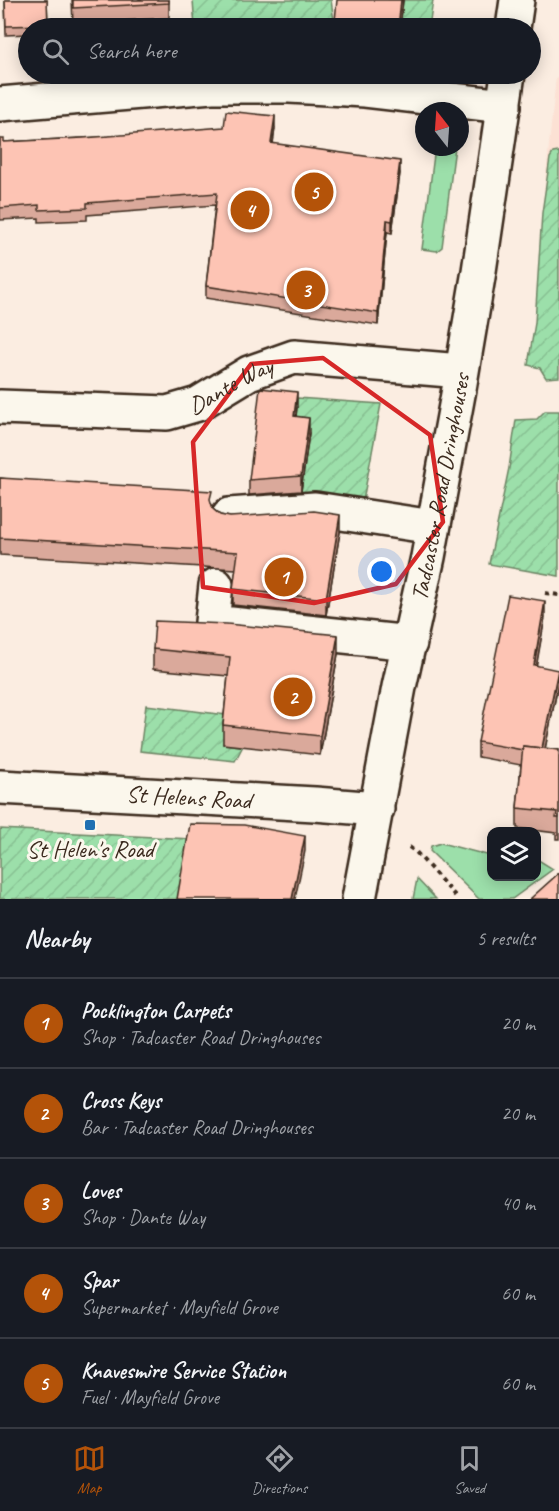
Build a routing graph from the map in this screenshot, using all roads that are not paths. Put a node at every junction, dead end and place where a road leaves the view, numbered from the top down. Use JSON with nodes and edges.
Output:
{"nodes":[{"id":1,"x":517,"y":0,"type":"edge"},
{"id":2,"x":514,"y":18,"type":"edge"},
{"id":3,"x":507,"y":84,"type":"edge"},
{"id":4,"x":0,"y":104,"type":"edge"},
{"id":5,"x":504,"y":106,"type":"junction"},
{"id":6,"x":461,"y":371,"type":"junction"},
{"id":7,"x":0,"y":407,"type":"edge"},
{"id":8,"x":229,"y":515,"type":"edge"},
{"id":9,"x":433,"y":526,"type":"junction"},
{"id":10,"x":216,"y":585,"type":"dead end"},
{"id":11,"x":410,"y":643,"type":"junction"},
{"id":12,"x":0,"y":787,"type":"edge"},
{"id":13,"x":376,"y":816,"type":"junction"},
{"id":14,"x":359,"y":899,"type":"edge"}],
"edges":[{"from":1,"to":2,"type":"street"},
{"from":3,"to":5,"type":"street","name":"Tadcaster Road Dringhouses"},
{"from":4,"to":5,"type":"street"},
{"from":5,"to":6,"type":"street","name":"Tadcaster Road Dringhouses"},
{"from":6,"to":7,"type":"street","name":"Dante Way"},
{"from":6,"to":9,"type":"street","name":"Tadcaster Road Dringhouses"},
{"from":8,"to":9,"type":"street"},
{"from":9,"to":11,"type":"street","name":"Tadcaster Road Dringhouses"},
{"from":10,"to":11,"type":"street"},
{"from":11,"to":13,"type":"street","name":"Tadcaster Road Dringhouses"},
{"from":12,"to":13,"type":"street","name":"St Helens Road"},
{"from":13,"to":14,"type":"street","name":"Tadcaster Road Dringhouses"}]}
